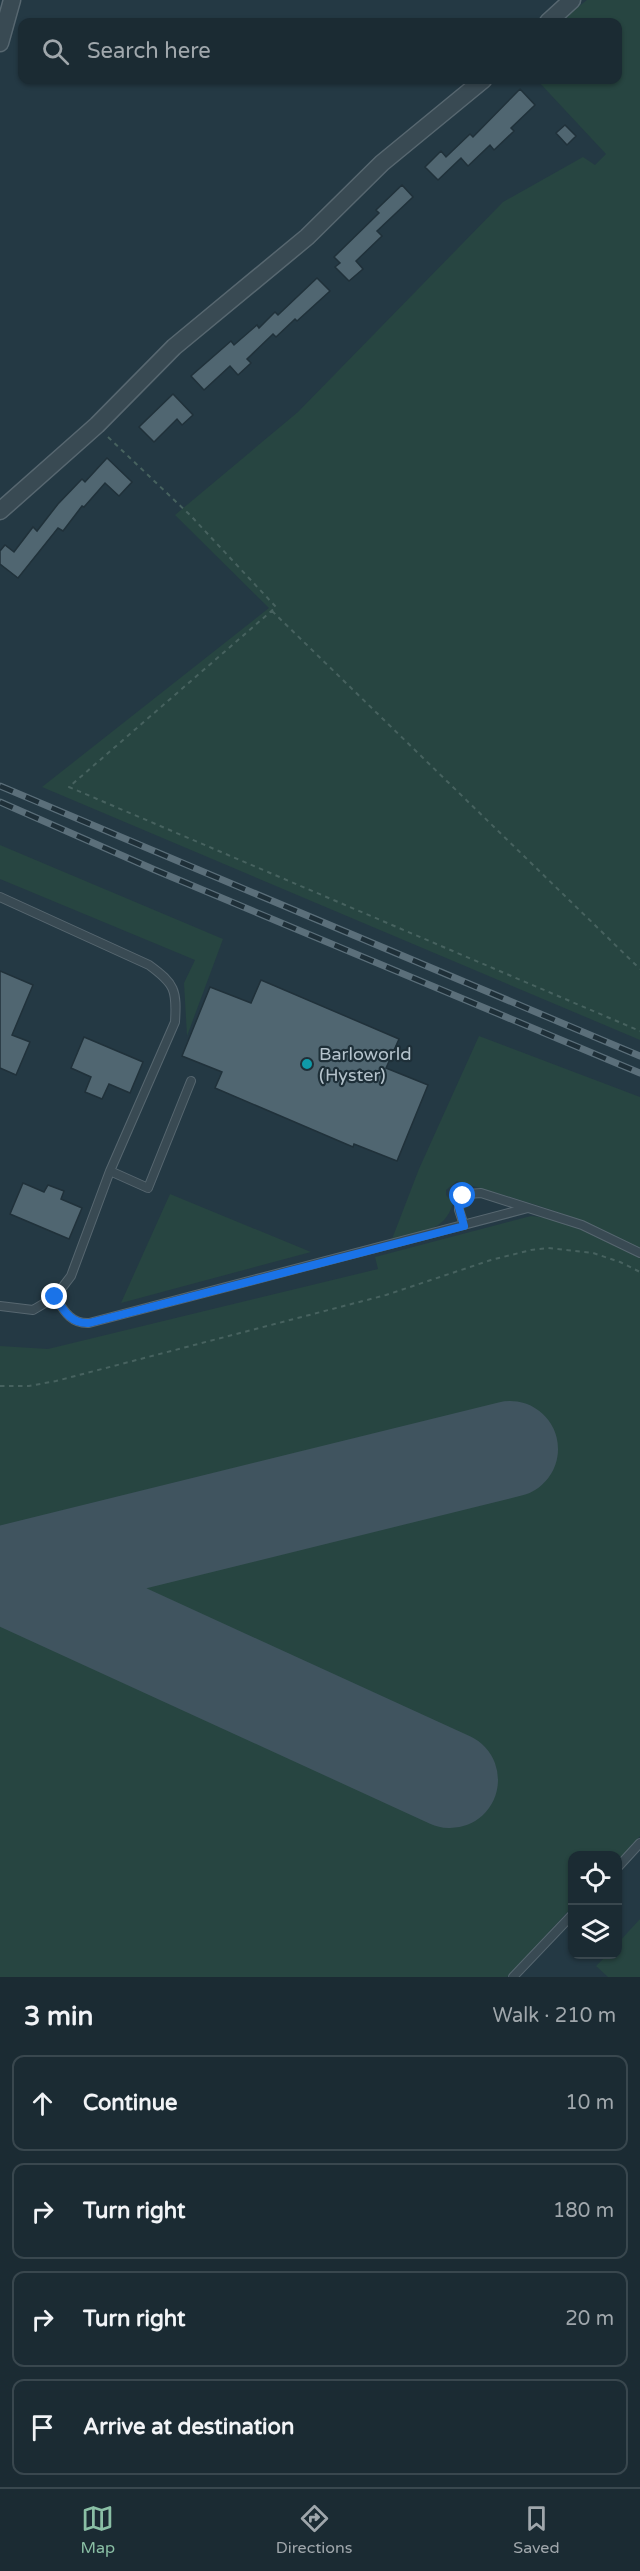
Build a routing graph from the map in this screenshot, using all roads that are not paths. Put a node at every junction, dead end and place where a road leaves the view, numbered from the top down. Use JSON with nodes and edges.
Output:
{"nodes":[{"id":1,"x":12,"y":0,"type":"edge"},
{"id":2,"x":572,"y":0,"type":"edge"},
{"id":3,"x":552,"y":18,"type":"edge"},
{"id":4,"x":0,"y":43,"type":"edge"},
{"id":5,"x":478,"y":84,"type":"edge"},
{"id":6,"x":0,"y":511,"type":"edge"},
{"id":7,"x":0,"y":897,"type":"edge"},
{"id":8,"x":191,"y":1081,"type":"dead end"},
{"id":9,"x":110,"y":1171,"type":"junction"},
{"id":10,"x":528,"y":1208,"type":"junction"},
{"id":11,"x":464,"y":1226,"type":"junction"},
{"id":12,"x":640,"y":1253,"type":"edge"},
{"id":13,"x":55,"y":1297,"type":"junction"},
{"id":14,"x":0,"y":1306,"type":"edge"},
{"id":15,"x":640,"y":1843,"type":"edge"},
{"id":16,"x":622,"y":1863,"type":"edge"},
{"id":17,"x":568,"y":1919,"type":"edge"},
{"id":18,"x":513,"y":1977,"type":"edge"}],
"edges":[{"from":1,"to":4,"type":"street"},
{"from":2,"to":3,"type":"street"},
{"from":5,"to":6,"type":"street"},
{"from":7,"to":9,"type":"lane"},
{"from":8,"to":9,"type":"lane"},
{"from":9,"to":13,"type":"lane"},
{"from":10,"to":11,"type":"lane"},
{"from":10,"to":11,"type":"lane"},
{"from":10,"to":12,"type":"lane"},
{"from":11,"to":13,"type":"lane"},
{"from":13,"to":14,"type":"lane"},
{"from":15,"to":16,"type":"lane"},
{"from":17,"to":18,"type":"lane"}]}
